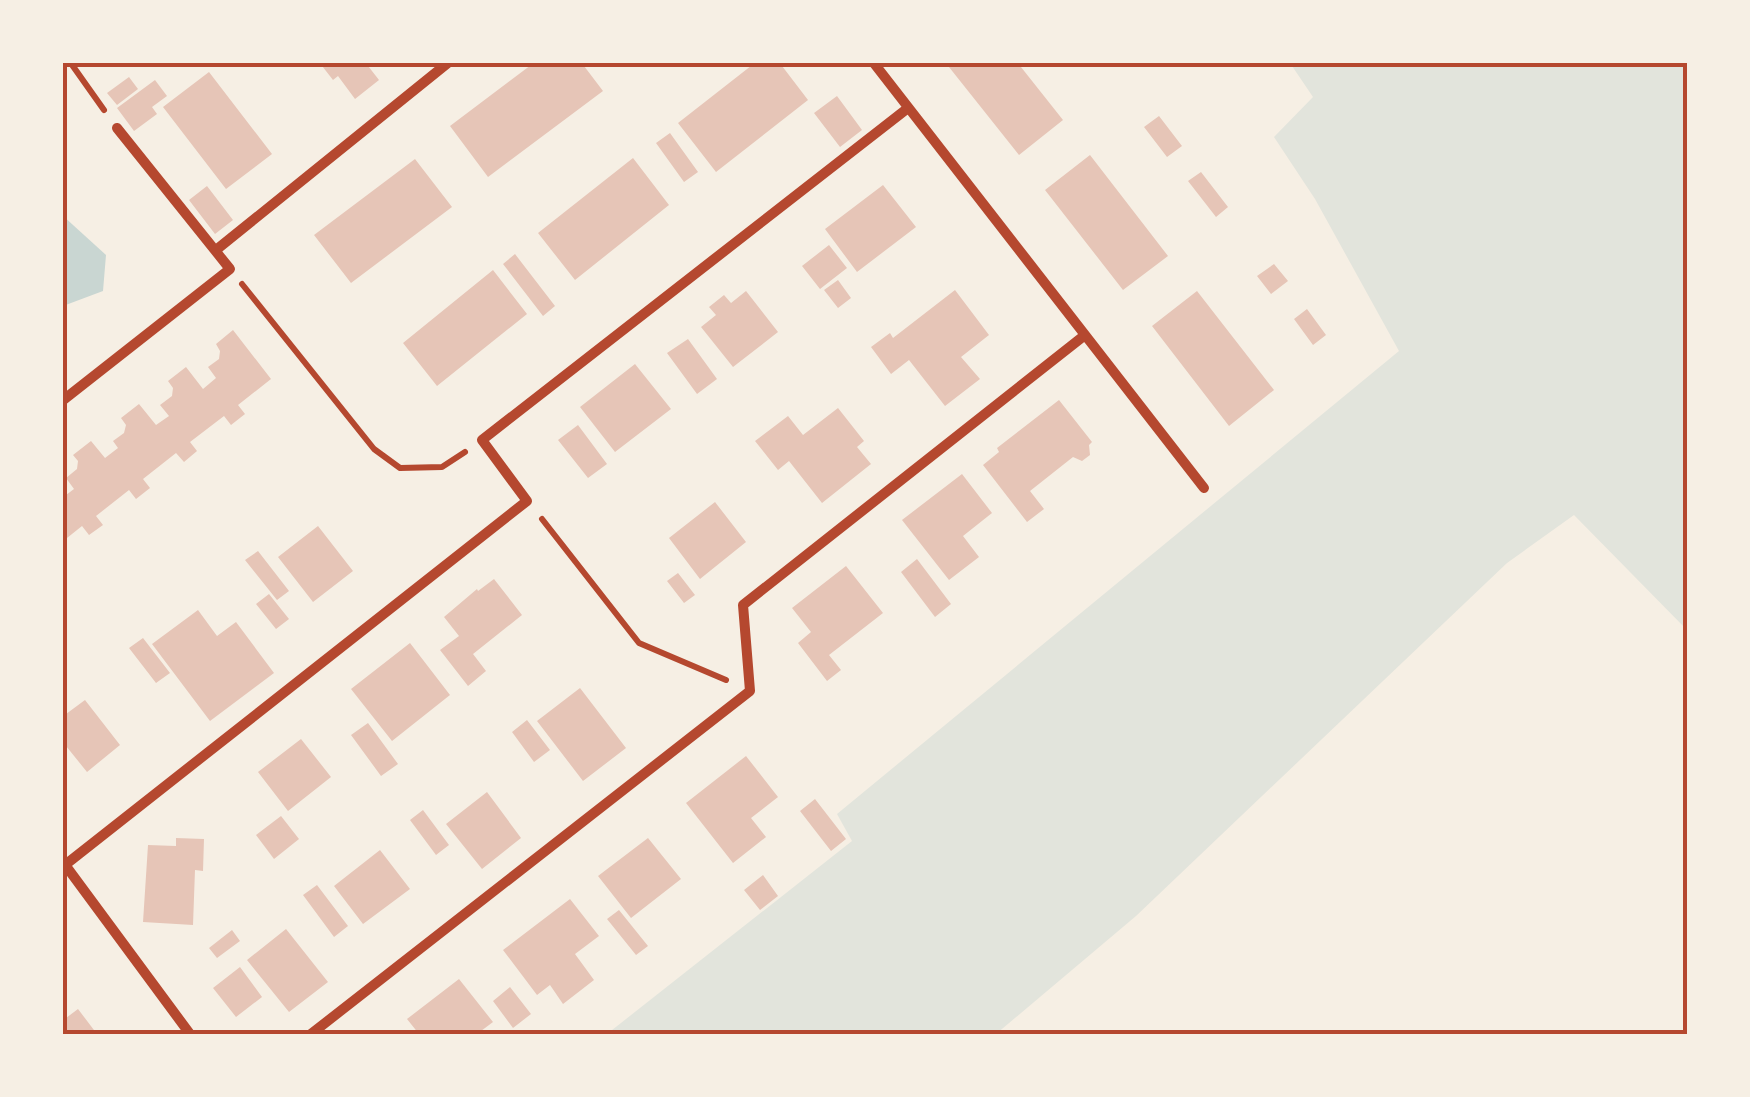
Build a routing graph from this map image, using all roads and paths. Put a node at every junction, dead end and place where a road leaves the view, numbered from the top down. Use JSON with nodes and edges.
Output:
{"nodes":[{"id":1,"x":70,"y":62,"type":"edge"},
{"id":2,"x":449,"y":62,"type":"edge"},
{"id":3,"x":873,"y":62,"type":"edge"},
{"id":4,"x":908,"y":108,"type":"junction"},
{"id":5,"x":117,"y":128,"type":"joint"},
{"id":6,"x":216,"y":250,"type":"junction"},
{"id":7,"x":230,"y":269,"type":"junction"},
{"id":8,"x":1085,"y":335,"type":"junction"},
{"id":9,"x":62,"y":401,"type":"edge"},
{"id":10,"x":482,"y":440,"type":"junction"},
{"id":11,"x":1204,"y":488,"type":"dead end"},
{"id":12,"x":528,"y":501,"type":"junction"},
{"id":13,"x":750,"y":690,"type":"junction"},
{"id":14,"x":64,"y":863,"type":"edge"},
{"id":15,"x":190,"y":1034,"type":"edge"},
{"id":16,"x":310,"y":1034,"type":"edge"}],
"edges":[{"from":1,"to":5,"type":"path"},
{"from":2,"to":6,"type":"street"},
{"from":3,"to":4,"type":"street"},
{"from":4,"to":8,"type":"street"},
{"from":4,"to":10,"type":"street"},
{"from":5,"to":6,"type":"street"},
{"from":6,"to":7,"type":"street"},
{"from":7,"to":9,"type":"street"},
{"from":7,"to":10,"type":"path"},
{"from":8,"to":11,"type":"street"},
{"from":8,"to":13,"type":"street"},
{"from":10,"to":12,"type":"street"},
{"from":12,"to":13,"type":"path"},
{"from":12,"to":14,"type":"street"},
{"from":13,"to":16,"type":"street"},
{"from":14,"to":15,"type":"street"}]}
